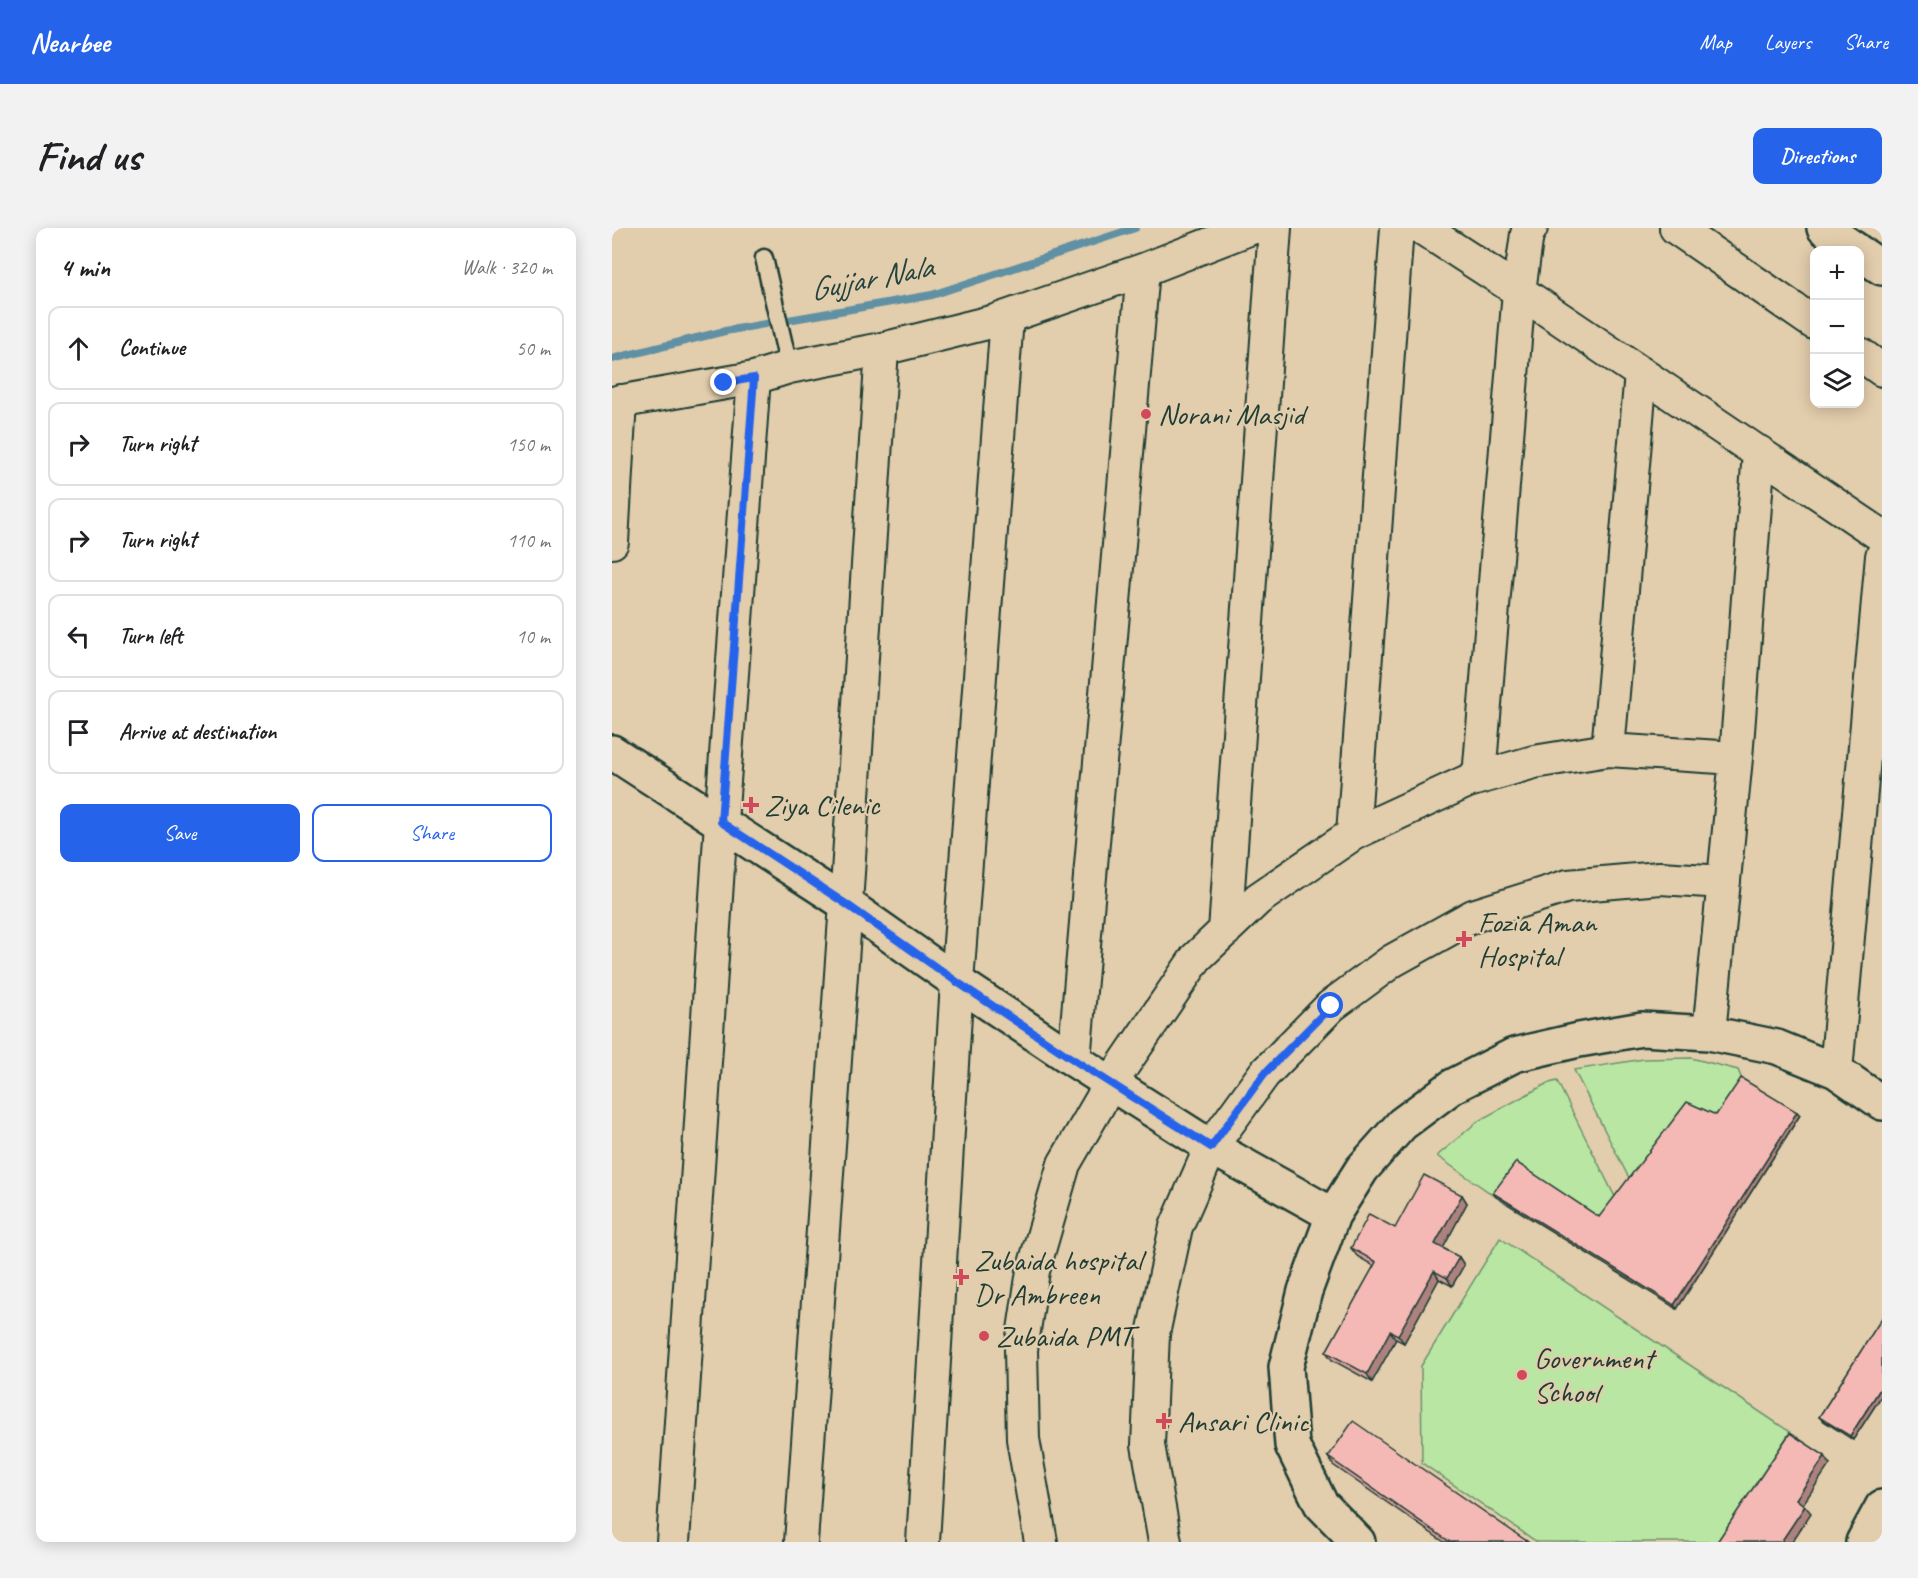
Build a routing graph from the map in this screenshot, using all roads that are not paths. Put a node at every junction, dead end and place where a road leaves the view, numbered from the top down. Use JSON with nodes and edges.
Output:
{"nodes":[{"id":1,"x":1251,"y":228,"type":"edge"},
{"id":2,"x":1275,"y":228,"type":"edge"},
{"id":3,"x":1397,"y":228,"type":"edge"},
{"id":4,"x":1422,"y":228,"type":"edge"},
{"id":5,"x":1531,"y":228,"type":"edge"},
{"id":6,"x":1676,"y":228,"type":"edge"},
{"id":7,"x":1824,"y":228,"type":"edge"},
{"id":8,"x":1850,"y":246,"type":"edge"},
{"id":9,"x":1864,"y":256,"type":"edge"},
{"id":10,"x":764,"y":258,"type":"dead end"},
{"id":11,"x":1882,"y":268,"type":"edge"},
{"id":12,"x":1143,"y":270,"type":"junction"},
{"id":13,"x":1519,"y":291,"type":"junction"},
{"id":14,"x":1007,"y":318,"type":"junction"},
{"id":15,"x":1810,"y":320,"type":"edge"},
{"id":16,"x":882,"y":349,"type":"junction"},
{"id":17,"x":1864,"y":357,"type":"edge"},
{"id":18,"x":789,"y":367,"type":"junction"},
{"id":19,"x":1882,"y":370,"type":"edge"},
{"id":20,"x":1641,"y":373,"type":"junction"},
{"id":21,"x":754,"y":378,"type":"junction"},
{"id":22,"x":616,"y":402,"type":"edge"},
{"id":23,"x":1759,"y":453,"type":"junction"},
{"id":24,"x":1882,"y":536,"type":"edge"},
{"id":25,"x":612,"y":542,"type":"edge"},
{"id":26,"x":1882,"y":556,"type":"edge"},
{"id":27,"x":1608,"y":750,"type":"junction"},
{"id":28,"x":612,"y":752,"type":"edge"},
{"id":29,"x":1736,"y":758,"type":"junction"},
{"id":30,"x":1479,"y":777,"type":"junction"},
{"id":31,"x":721,"y":822,"type":"junction"},
{"id":32,"x":1353,"y":834,"type":"junction"},
{"id":33,"x":1724,"y":882,"type":"junction"},
{"id":34,"x":846,"y":904,"type":"junction"},
{"id":35,"x":1225,"y":931,"type":"junction"},
{"id":36,"x":957,"y":982,"type":"junction"},
{"id":37,"x":1709,"y":1033,"type":"junction"},
{"id":38,"x":1074,"y":1060,"type":"junction"},
{"id":39,"x":1836,"y":1071,"type":"junction"},
{"id":40,"x":1111,"y":1083,"type":"junction"},
{"id":41,"x":1882,"y":1102,"type":"edge"},
{"id":42,"x":1211,"y":1147,"type":"junction"},
{"id":43,"x":1333,"y":1215,"type":"junction"},
{"id":44,"x":1882,"y":1507,"type":"edge"},
{"id":45,"x":673,"y":1542,"type":"edge"},
{"id":46,"x":801,"y":1542,"type":"edge"},
{"id":47,"x":923,"y":1542,"type":"edge"},
{"id":48,"x":1041,"y":1542,"type":"edge"},
{"id":49,"x":1165,"y":1542,"type":"edge"},
{"id":50,"x":1358,"y":1542,"type":"edge"},
{"id":51,"x":1863,"y":1542,"type":"edge"}],
"edges":[{"from":1,"to":12,"type":"street"},
{"from":2,"to":35,"type":"street"},
{"from":3,"to":32,"type":"street"},
{"from":4,"to":13,"type":"street"},
{"from":5,"to":13,"type":"street"},
{"from":6,"to":15,"type":"street"},
{"from":7,"to":8,"type":"main road"},
{"from":9,"to":11,"type":"main road"},
{"from":10,"to":18,"type":"lane"},
{"from":12,"to":14,"type":"street"},
{"from":12,"to":38,"type":"street"},
{"from":13,"to":20,"type":"street"},
{"from":13,"to":30,"type":"street"},
{"from":14,"to":16,"type":"street"},
{"from":14,"to":36,"type":"street"},
{"from":16,"to":18,"type":"street"},
{"from":16,"to":34,"type":"street"},
{"from":17,"to":19,"type":"street"},
{"from":18,"to":21,"type":"street"},
{"from":20,"to":23,"type":"street"},
{"from":20,"to":27,"type":"street"},
{"from":21,"to":22,"type":"street"},
{"from":21,"to":31,"type":"street"},
{"from":22,"to":25,"type":"street"},
{"from":23,"to":24,"type":"street"},
{"from":23,"to":29,"type":"street"},
{"from":26,"to":39,"type":"street"},
{"from":27,"to":29,"type":"street"},
{"from":27,"to":30,"type":"street"},
{"from":28,"to":31,"type":"main road"},
{"from":29,"to":33,"type":"street"},
{"from":30,"to":32,"type":"street"},
{"from":31,"to":34,"type":"main road"},
{"from":31,"to":45,"type":"street"},
{"from":32,"to":35,"type":"street"},
{"from":33,"to":37,"type":"street"},
{"from":33,"to":42,"type":"street"},
{"from":34,"to":36,"type":"main road"},
{"from":34,"to":46,"type":"street"},
{"from":35,"to":40,"type":"street"},
{"from":36,"to":38,"type":"main road"},
{"from":36,"to":47,"type":"street"},
{"from":37,"to":39,"type":"main road"},
{"from":37,"to":43,"type":"main road"},
{"from":38,"to":40,"type":"main road"},
{"from":39,"to":41,"type":"main road"},
{"from":40,"to":42,"type":"main road"},
{"from":40,"to":48,"type":"street"},
{"from":42,"to":43,"type":"main road"},
{"from":42,"to":49,"type":"street"},
{"from":43,"to":50,"type":"main road"},
{"from":44,"to":51,"type":"main road"}]}
